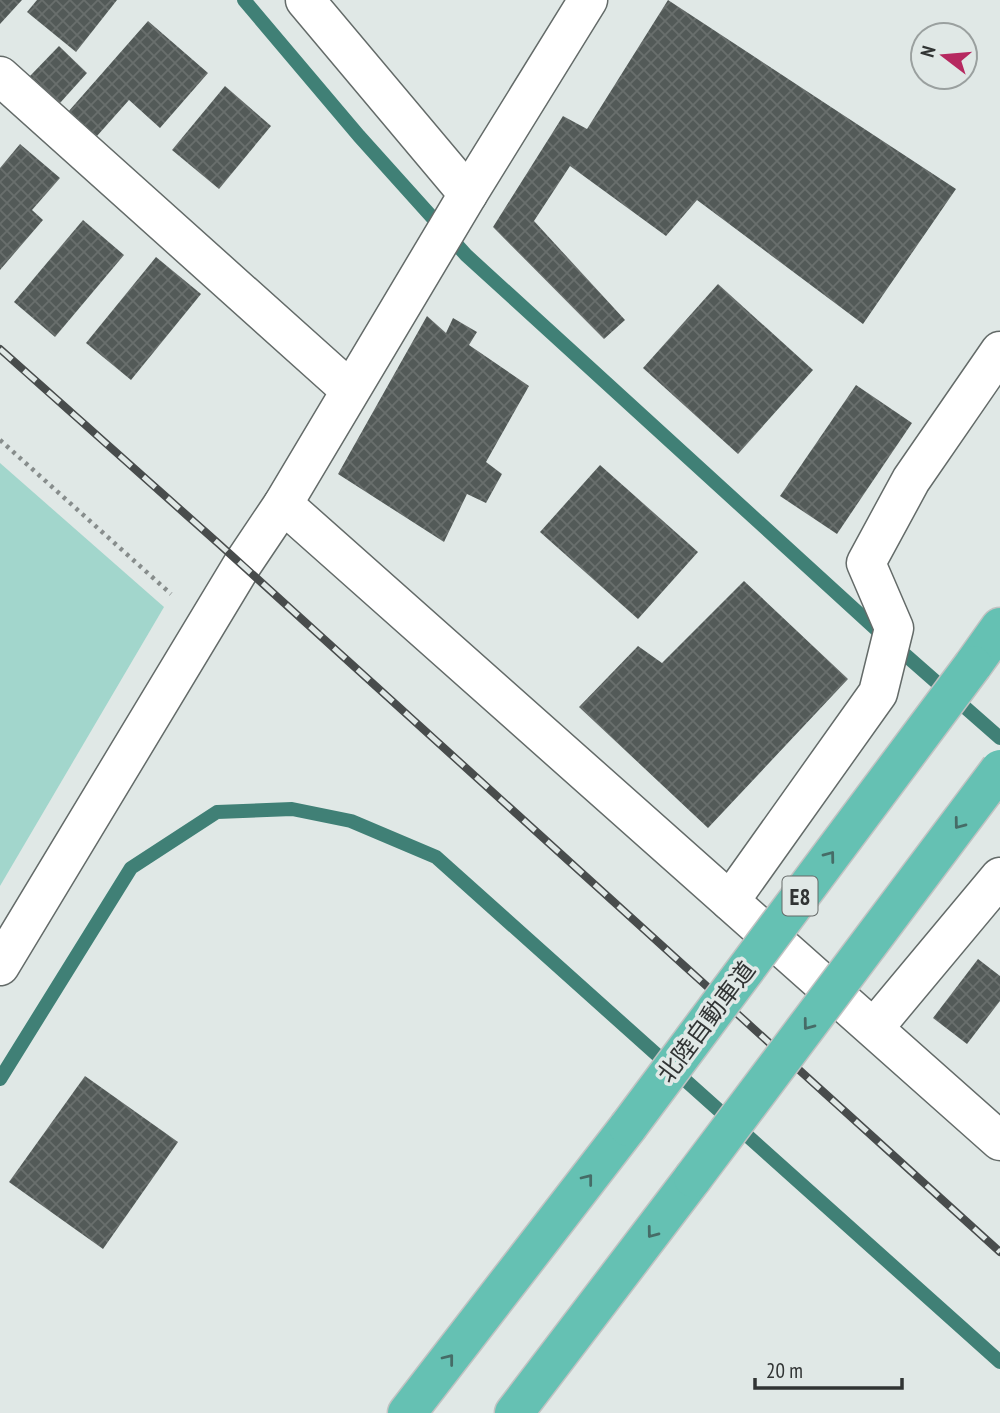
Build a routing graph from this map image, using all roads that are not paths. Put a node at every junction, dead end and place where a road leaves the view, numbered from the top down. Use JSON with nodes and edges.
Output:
{"nodes":[{"id":1,"x":305,"y":0,"type":"edge"},
{"id":2,"x":588,"y":0,"type":"edge"},
{"id":3,"x":0,"y":76,"type":"edge"},
{"id":4,"x":468,"y":194,"type":"junction"},
{"id":5,"x":1000,"y":351,"type":"edge"},
{"id":6,"x":350,"y":390,"type":"junction"},
{"id":7,"x":283,"y":504,"type":"junction"},
{"id":8,"x":1000,"y":627,"type":"edge"},
{"id":9,"x":1000,"y":769,"type":"edge"},
{"id":10,"x":1000,"y":877,"type":"edge"},
{"id":11,"x":730,"y":901,"type":"junction"},
{"id":12,"x":0,"y":966,"type":"edge"},
{"id":13,"x":874,"y":1028,"type":"junction"},
{"id":14,"x":1000,"y":1141,"type":"edge"},
{"id":15,"x":407,"y":1413,"type":"edge"},
{"id":16,"x":514,"y":1413,"type":"edge"}],
"edges":[{"from":1,"to":4,"type":"street"},
{"from":2,"to":4,"type":"street"},
{"from":3,"to":6,"type":"street"},
{"from":4,"to":6,"type":"street"},
{"from":5,"to":11,"type":"street"},
{"from":6,"to":7,"type":"street"},
{"from":7,"to":11,"type":"street"},
{"from":7,"to":12,"type":"street"},
{"from":15,"to":8,"type":"highway","name":"北陸自動車道","number":"E8","one_way":true,"bridge":true},
{"from":9,"to":16,"type":"highway","one_way":true,"bridge":true},
{"from":10,"to":13,"type":"street"},
{"from":11,"to":13,"type":"street"},
{"from":13,"to":14,"type":"street"}]}
